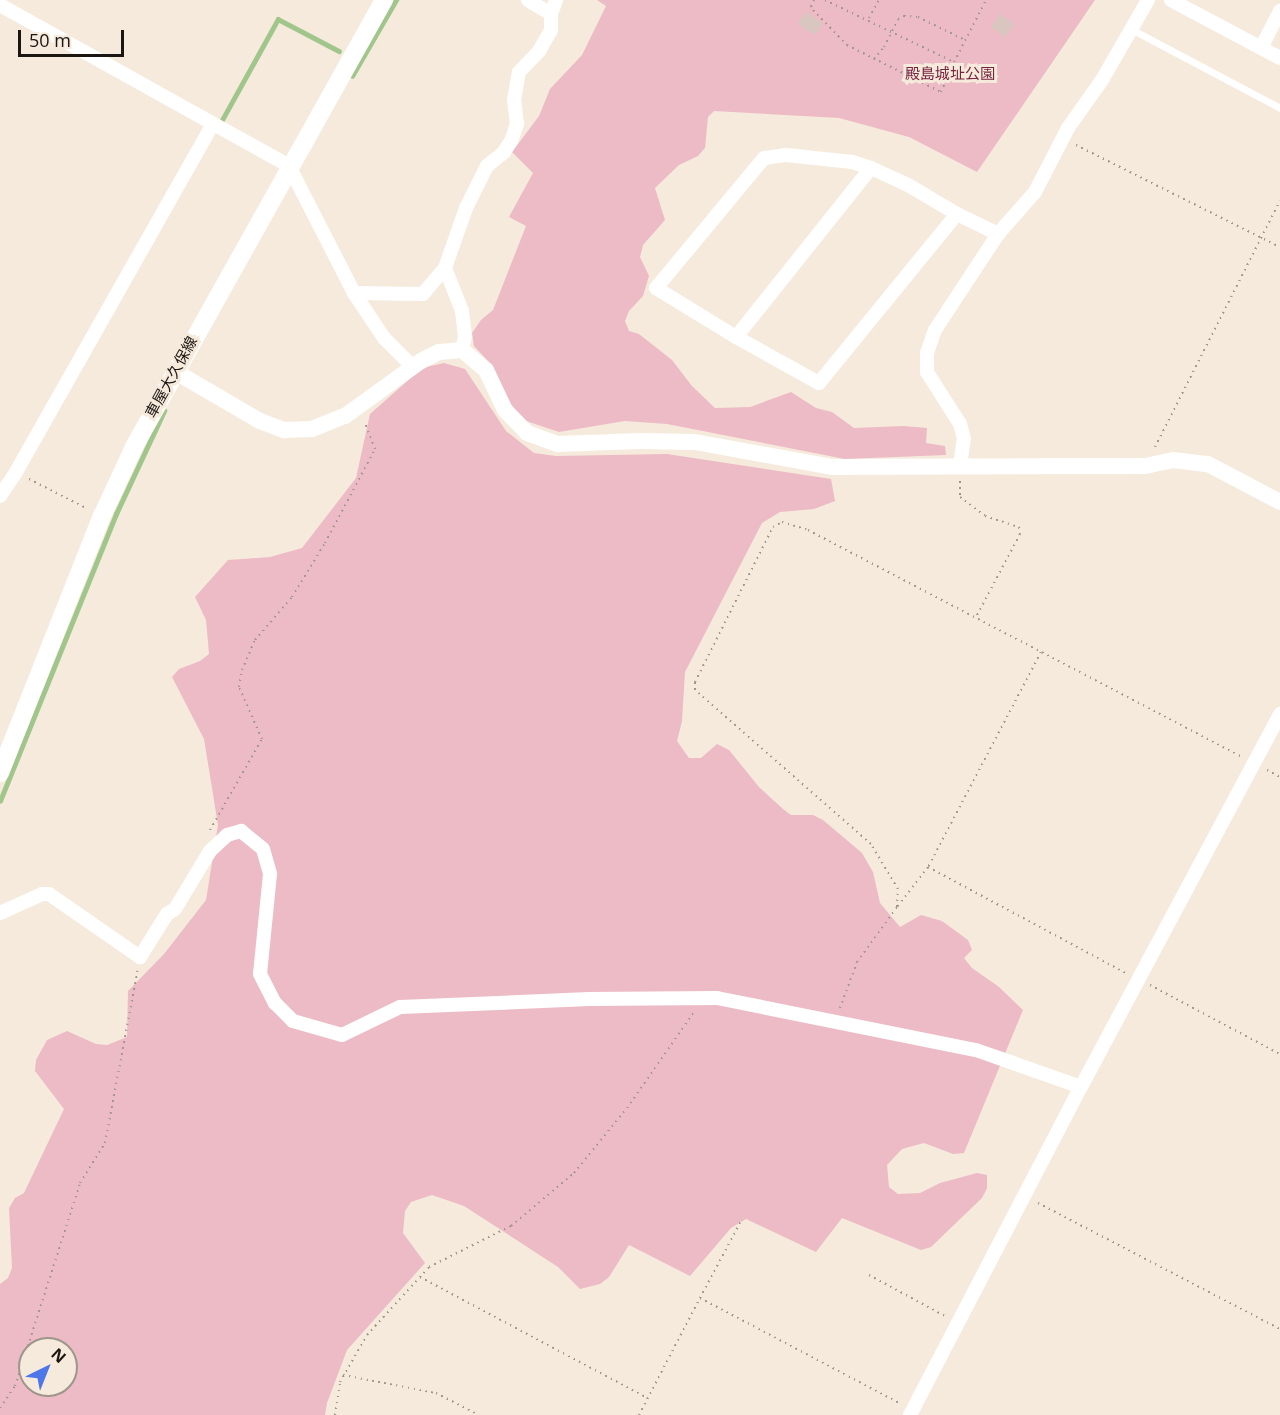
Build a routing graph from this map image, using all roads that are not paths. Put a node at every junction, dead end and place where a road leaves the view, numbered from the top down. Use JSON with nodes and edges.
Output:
{"nodes":[{"id":1,"x":384,"y":0,"type":"edge"},
{"id":2,"x":528,"y":0,"type":"edge"},
{"id":3,"x":556,"y":0,"type":"edge"},
{"id":4,"x":1148,"y":0,"type":"edge"},
{"id":5,"x":1178,"y":2,"type":"edge"},
{"id":6,"x":0,"y":5,"type":"edge"},
{"id":7,"x":1280,"y":11,"type":"edge"},
{"id":8,"x":551,"y":14,"type":"junction"},
{"id":9,"x":1131,"y":29,"type":"junction"},
{"id":10,"x":1261,"y":48,"type":"junction"},
{"id":11,"x":1280,"y":58,"type":"edge"},
{"id":12,"x":1280,"y":108,"type":"edge"},
{"id":13,"x":213,"y":124,"type":"junction"},
{"id":14,"x":289,"y":166,"type":"junction"},
{"id":15,"x":871,"y":168,"type":"junction"},
{"id":16,"x":957,"y":214,"type":"junction"},
{"id":17,"x":998,"y":234,"type":"junction"},
{"id":18,"x":446,"y":268,"type":"junction"},
{"id":19,"x":354,"y":293,"type":"junction"},
{"id":20,"x":736,"y":337,"type":"junction"},
{"id":21,"x":462,"y":350,"type":"junction"},
{"id":22,"x":413,"y":367,"type":"junction"},
{"id":23,"x":174,"y":371,"type":"junction"},
{"id":24,"x":960,"y":466,"type":"junction"},
{"id":25,"x":0,"y":496,"type":"edge"},
{"id":26,"x":1280,"y":502,"type":"edge"},
{"id":27,"x":1280,"y":714,"type":"edge"},
{"id":28,"x":0,"y":773,"type":"edge"},
{"id":29,"x":0,"y":913,"type":"edge"},
{"id":30,"x":1081,"y":1087,"type":"junction"},
{"id":31,"x":912,"y":1413,"type":"edge"}],
"edges":[{"from":1,"to":14,"type":"main road","name":"車屋大久保線"},
{"from":2,"to":8,"type":"street"},
{"from":3,"to":8,"type":"street"},
{"from":4,"to":9,"type":"street"},
{"from":5,"to":10,"type":"street"},
{"from":6,"to":13,"type":"street"},
{"from":7,"to":10,"type":"street"},
{"from":8,"to":18,"type":"street"},
{"from":9,"to":12,"type":"lane"},
{"from":9,"to":17,"type":"street"},
{"from":10,"to":11,"type":"street"},
{"from":13,"to":14,"type":"street"},
{"from":13,"to":25,"type":"street"},
{"from":14,"to":19,"type":"street"},
{"from":14,"to":23,"type":"main road","name":"車屋大久保線"},
{"from":15,"to":16,"type":"street"},
{"from":15,"to":20,"type":"street"},
{"from":15,"to":20,"type":"street"},
{"from":16,"to":17,"type":"street"},
{"from":16,"to":20,"type":"street"},
{"from":17,"to":24,"type":"street"},
{"from":18,"to":19,"type":"street"},
{"from":18,"to":21,"type":"street"},
{"from":19,"to":22,"type":"street"},
{"from":21,"to":22,"type":"street"},
{"from":21,"to":24,"type":"street"},
{"from":22,"to":23,"type":"street"},
{"from":23,"to":28,"type":"main road","name":"車屋大久保線"},
{"from":24,"to":26,"type":"street"},
{"from":27,"to":30,"type":"street"},
{"from":29,"to":30,"type":"street"},
{"from":30,"to":31,"type":"street"}]}
